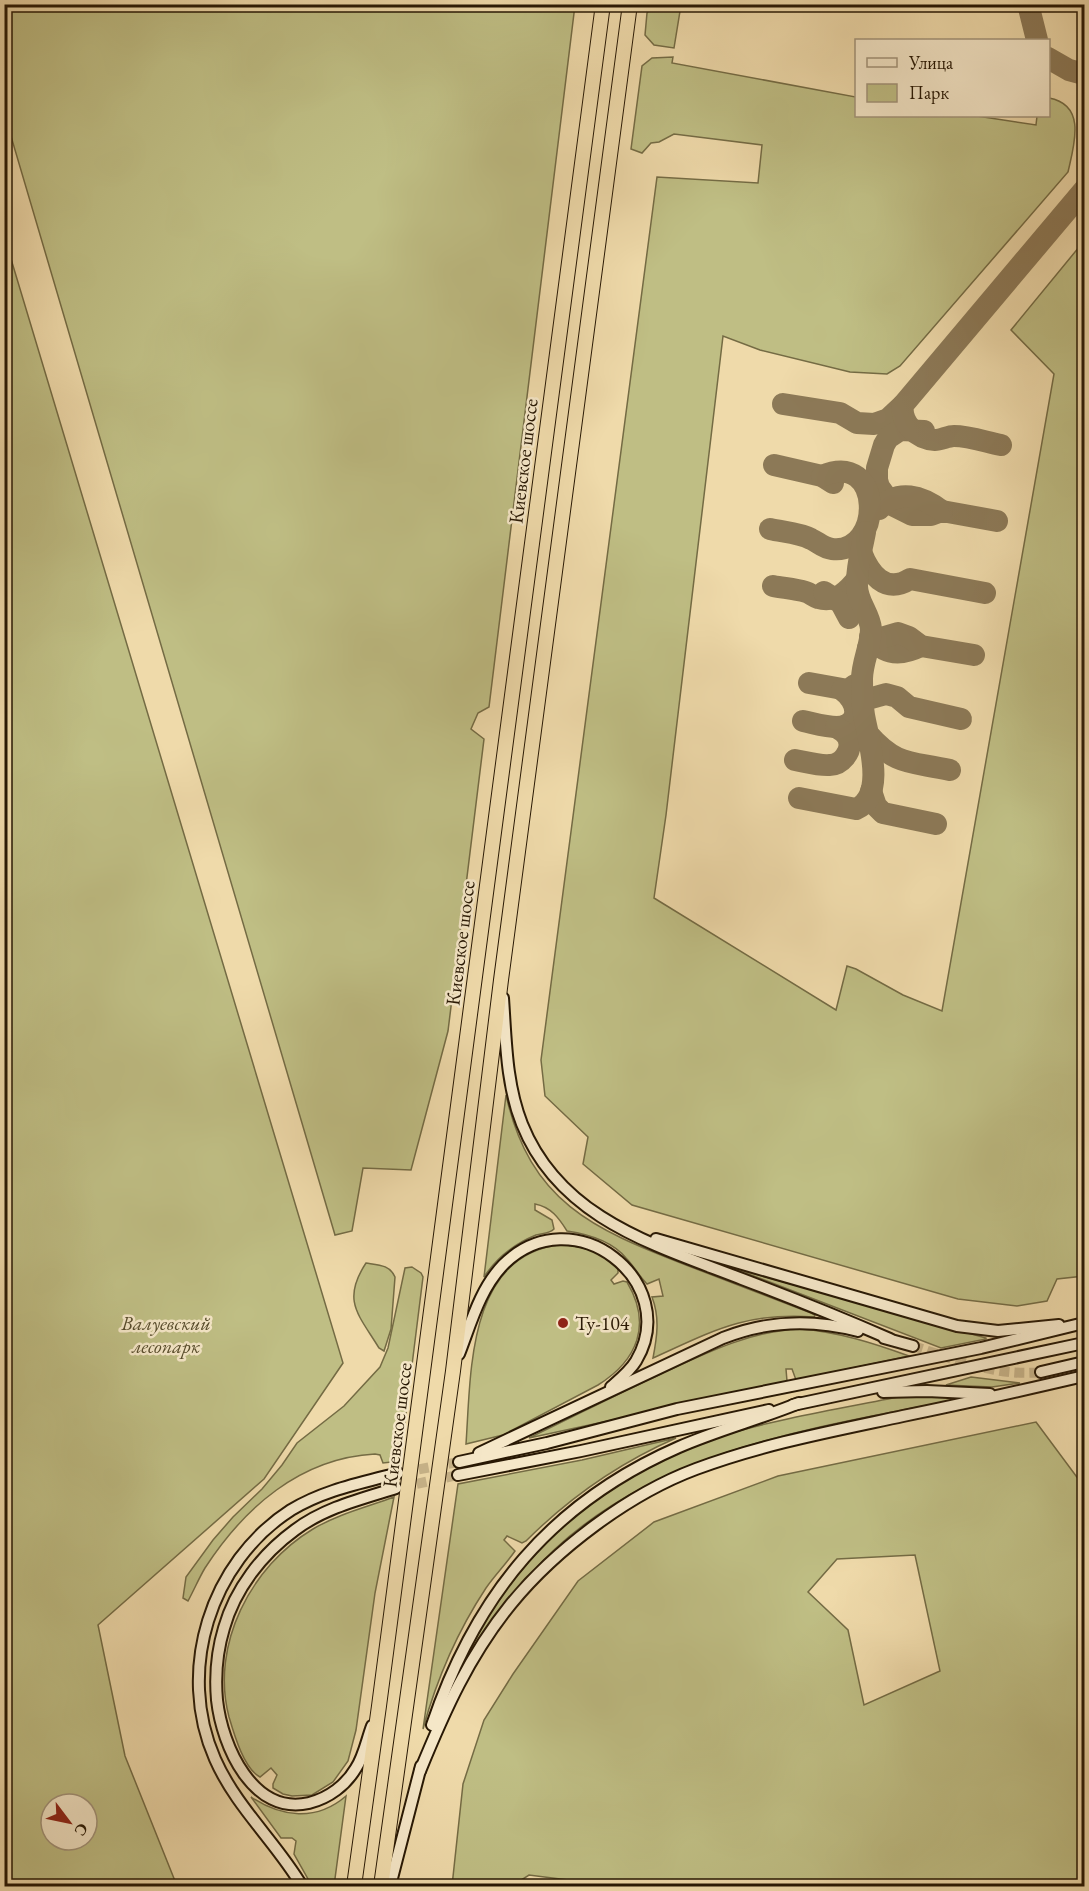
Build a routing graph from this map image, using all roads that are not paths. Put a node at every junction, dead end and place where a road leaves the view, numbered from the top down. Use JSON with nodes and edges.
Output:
{"nodes":[{"id":1,"x":603,"y":4,"type":"edge"},
{"id":2,"x":630,"y":4,"type":"edge"},
{"id":3,"x":501,"y":980,"type":"junction"},
{"id":4,"x":619,"y":1228,"type":"junction"},
{"id":5,"x":1084,"y":1323,"type":"edge"},
{"id":6,"x":890,"y":1339,"type":"junction"},
{"id":7,"x":1084,"y":1343,"type":"edge"},
{"id":8,"x":913,"y":1346,"type":"tunnel mouth"},
{"id":9,"x":1084,"y":1362,"type":"edge"},
{"id":10,"x":453,"y":1371,"type":"junction"},
{"id":11,"x":1041,"y":1372,"type":"tunnel mouth"},
{"id":12,"x":1084,"y":1376,"type":"edge"},
{"id":13,"x":855,"y":1392,"type":"junction"},
{"id":14,"x":602,"y":1394,"type":"junction"},
{"id":15,"x":1003,"y":1394,"type":"junction"},
{"id":16,"x":799,"y":1403,"type":"junction"},
{"id":17,"x":398,"y":1473,"type":"tunnel mouth"},
{"id":18,"x":458,"y":1475,"type":"tunnel mouth"},
{"id":19,"x":396,"y":1488,"type":"tunnel mouth"},
{"id":20,"x":380,"y":1706,"type":"junction"},
{"id":21,"x":420,"y":1771,"type":"junction"},
{"id":22,"x":302,"y":1887,"type":"edge"},
{"id":23,"x":354,"y":1887,"type":"edge"},
{"id":24,"x":381,"y":1887,"type":"edge"},
{"id":25,"x":390,"y":1887,"type":"edge"}],
"edges":[{"from":1,"to":20,"type":"highway","name":"Киевское шоссе"},
{"from":2,"to":3,"type":"highway"},
{"from":3,"to":4,"type":"main road"},
{"from":3,"to":10,"type":"highway"},
{"from":4,"to":5,"type":"main road"},
{"from":4,"to":6,"type":"main road"},
{"from":5,"to":14,"type":"main road"},
{"from":6,"to":8,"type":"main road"},
{"from":6,"to":14,"type":"main road"},
{"from":7,"to":13,"type":"main road"},
{"from":9,"to":11,"type":"main road"},
{"from":10,"to":14,"type":"main road"},
{"from":10,"to":24,"type":"highway"},
{"from":12,"to":15,"type":"main road"},
{"from":13,"to":15,"type":"main road"},
{"from":13,"to":16,"type":"main road"},
{"from":15,"to":21,"type":"main road"},
{"from":16,"to":18,"type":"main road"},
{"from":16,"to":21,"type":"main road"},
{"from":17,"to":22,"type":"main road"},
{"from":19,"to":20,"type":"main road"},
{"from":20,"to":23,"type":"highway","name":"Киевское шоссе"},
{"from":21,"to":25,"type":"main road"}]}
